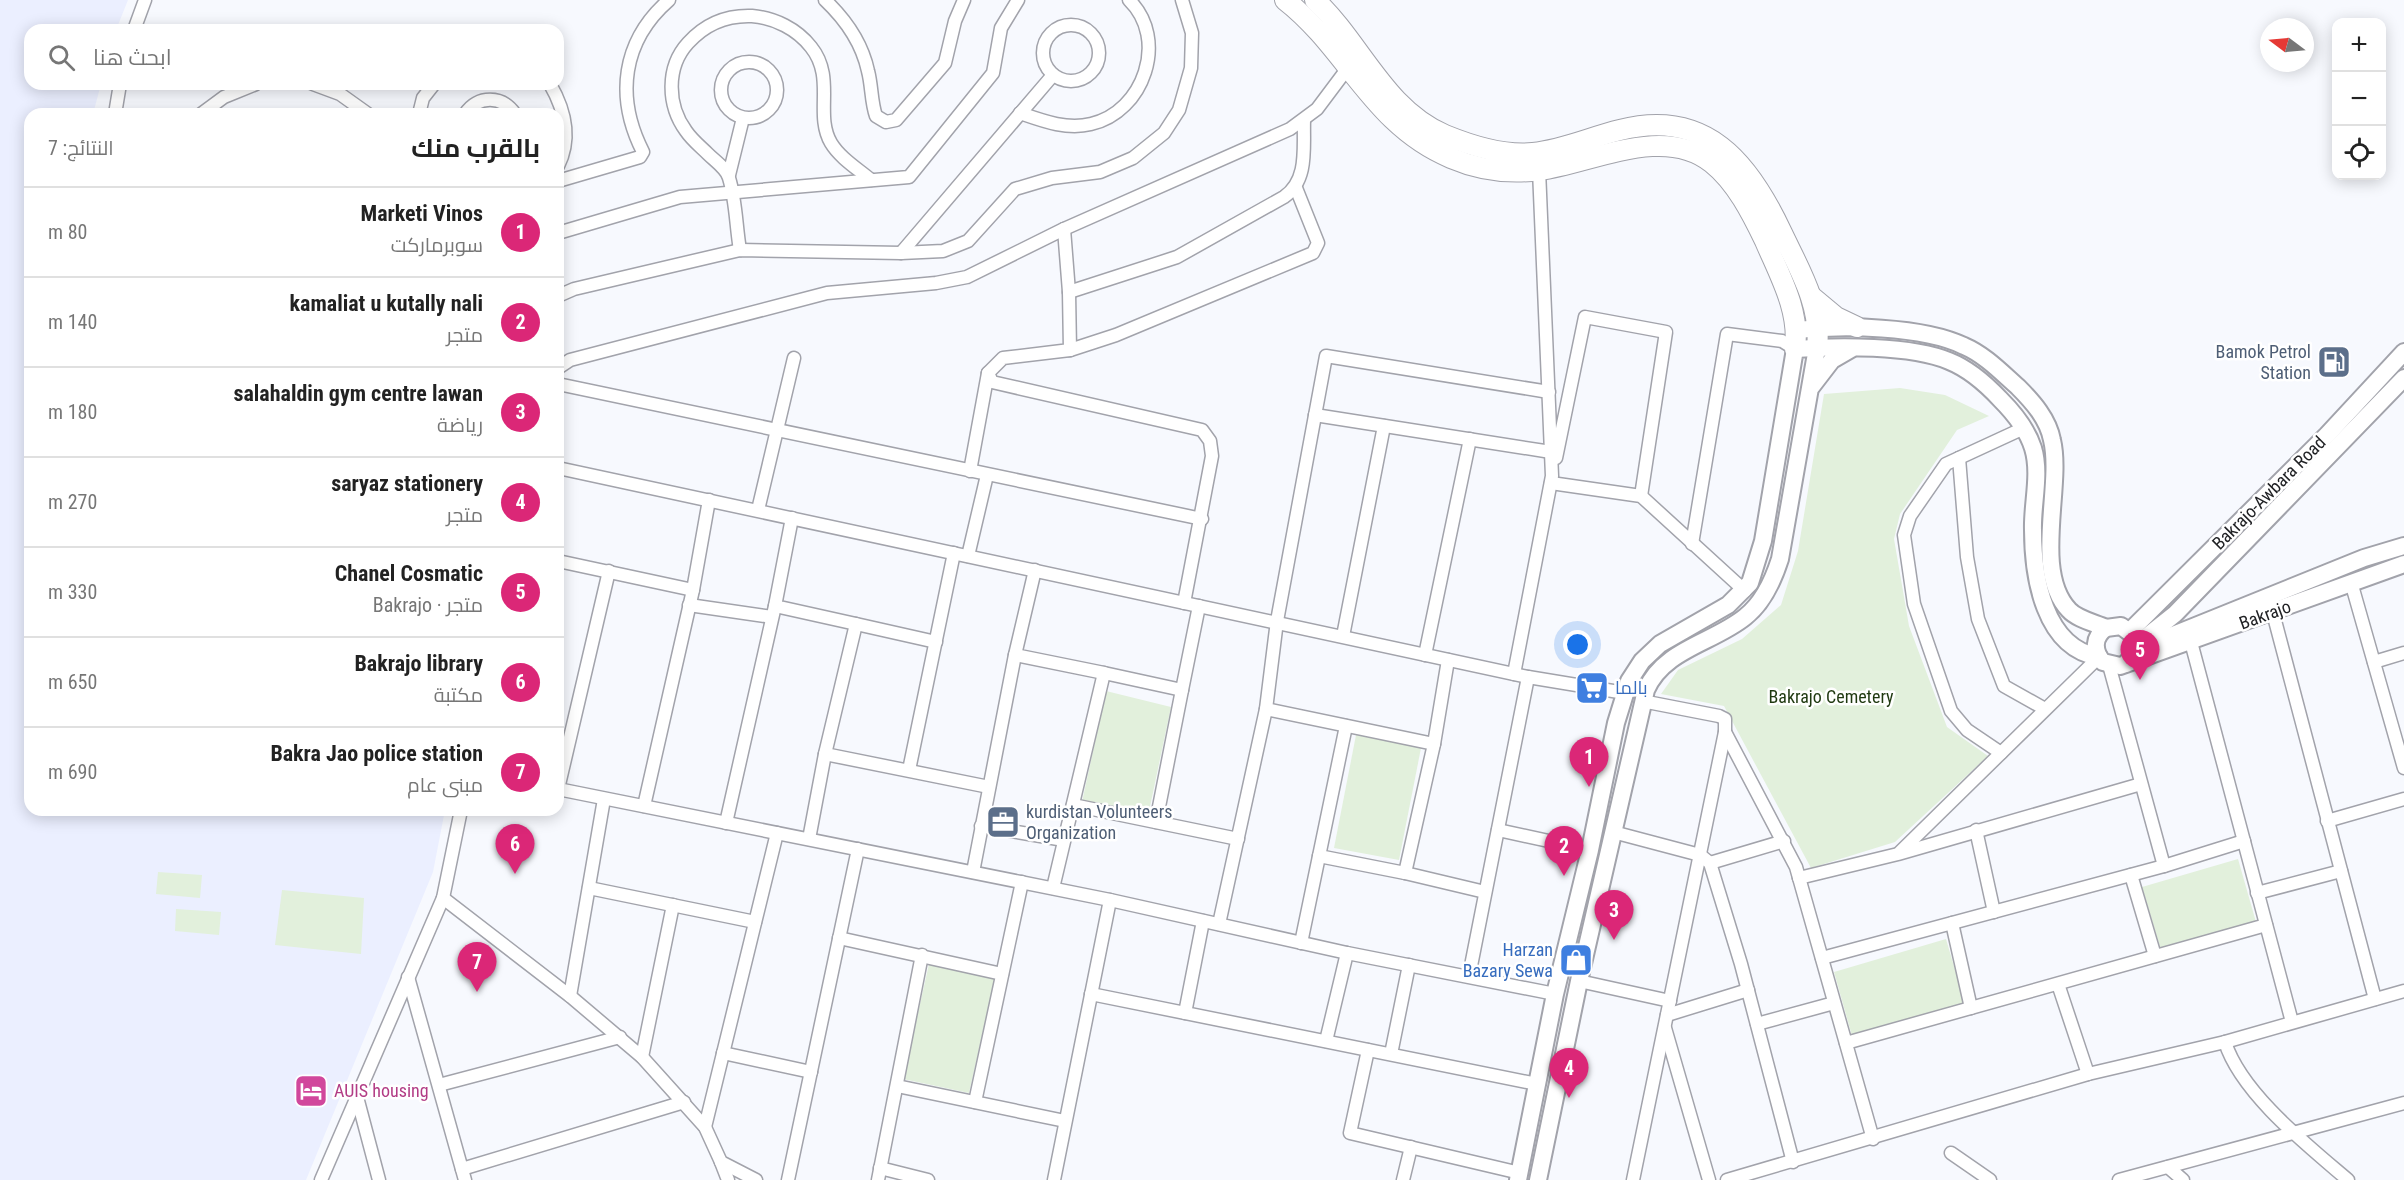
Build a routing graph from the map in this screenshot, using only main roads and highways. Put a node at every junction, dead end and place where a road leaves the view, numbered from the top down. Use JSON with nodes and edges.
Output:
{"nodes":[{"id":1,"x":1285,"y":0,"type":"edge"},
{"id":2,"x":1315,"y":0,"type":"edge"},
{"id":3,"x":1440,"y":143,"type":"junction"},
{"id":4,"x":1810,"y":295,"type":"junction"},
{"id":5,"x":1818,"y":327,"type":"junction"},
{"id":6,"x":1857,"y":327,"type":"junction"},
{"id":7,"x":1791,"y":340,"type":"junction"},
{"id":8,"x":1817,"y":348,"type":"junction"},
{"id":9,"x":1854,"y":348,"type":"junction"},
{"id":10,"x":2404,"y":352,"type":"edge"},
{"id":11,"x":2404,"y":378,"type":"edge"},
{"id":12,"x":1787,"y":392,"type":"junction"},
{"id":13,"x":1806,"y":394,"type":"junction"},
{"id":14,"x":2396,"y":548,"type":"edge"},
{"id":15,"x":2400,"y":565,"type":"edge"},
{"id":16,"x":2106,"y":628,"type":"junction"},
{"id":17,"x":2123,"y":652,"type":"junction"},
{"id":18,"x":1520,"y":1172,"type":"edge"},
{"id":19,"x":1539,"y":1174,"type":"edge"}],
"edges":[{"from":1,"to":3,"type":"main road"},
{"from":2,"to":3,"type":"main road"},
{"from":3,"to":4,"type":"main road"},
{"from":3,"to":7,"type":"main road"},
{"from":4,"to":5,"type":"main road"},
{"from":4,"to":6,"type":"main road"},
{"from":5,"to":6,"type":"main road"},
{"from":5,"to":7,"type":"main road"},
{"from":5,"to":8,"type":"main road"},
{"from":6,"to":16,"type":"main road"},
{"from":7,"to":8,"type":"main road"},
{"from":7,"to":12,"type":"main road"},
{"from":8,"to":9,"type":"main road"},
{"from":8,"to":13,"type":"main road"},
{"from":9,"to":13,"type":"main road"},
{"from":9,"to":17,"type":"main road"},
{"from":10,"to":17,"type":"main road","name":"Bakrajo-Awbara Road"},
{"from":11,"to":17,"type":"main road","name":"Bakrajo-Awbara Road"},
{"from":12,"to":13,"type":"main road"},
{"from":12,"to":18,"type":"main road"},
{"from":13,"to":19,"type":"main road"},
{"from":14,"to":15,"type":"main road"},
{"from":14,"to":17,"type":"main road"},
{"from":15,"to":17,"type":"main road","name":"Bakrajo"},
{"from":16,"to":17,"type":"main road"},
{"from":16,"to":17,"type":"main road"},
{"from":18,"to":19,"type":"main road"}]}
